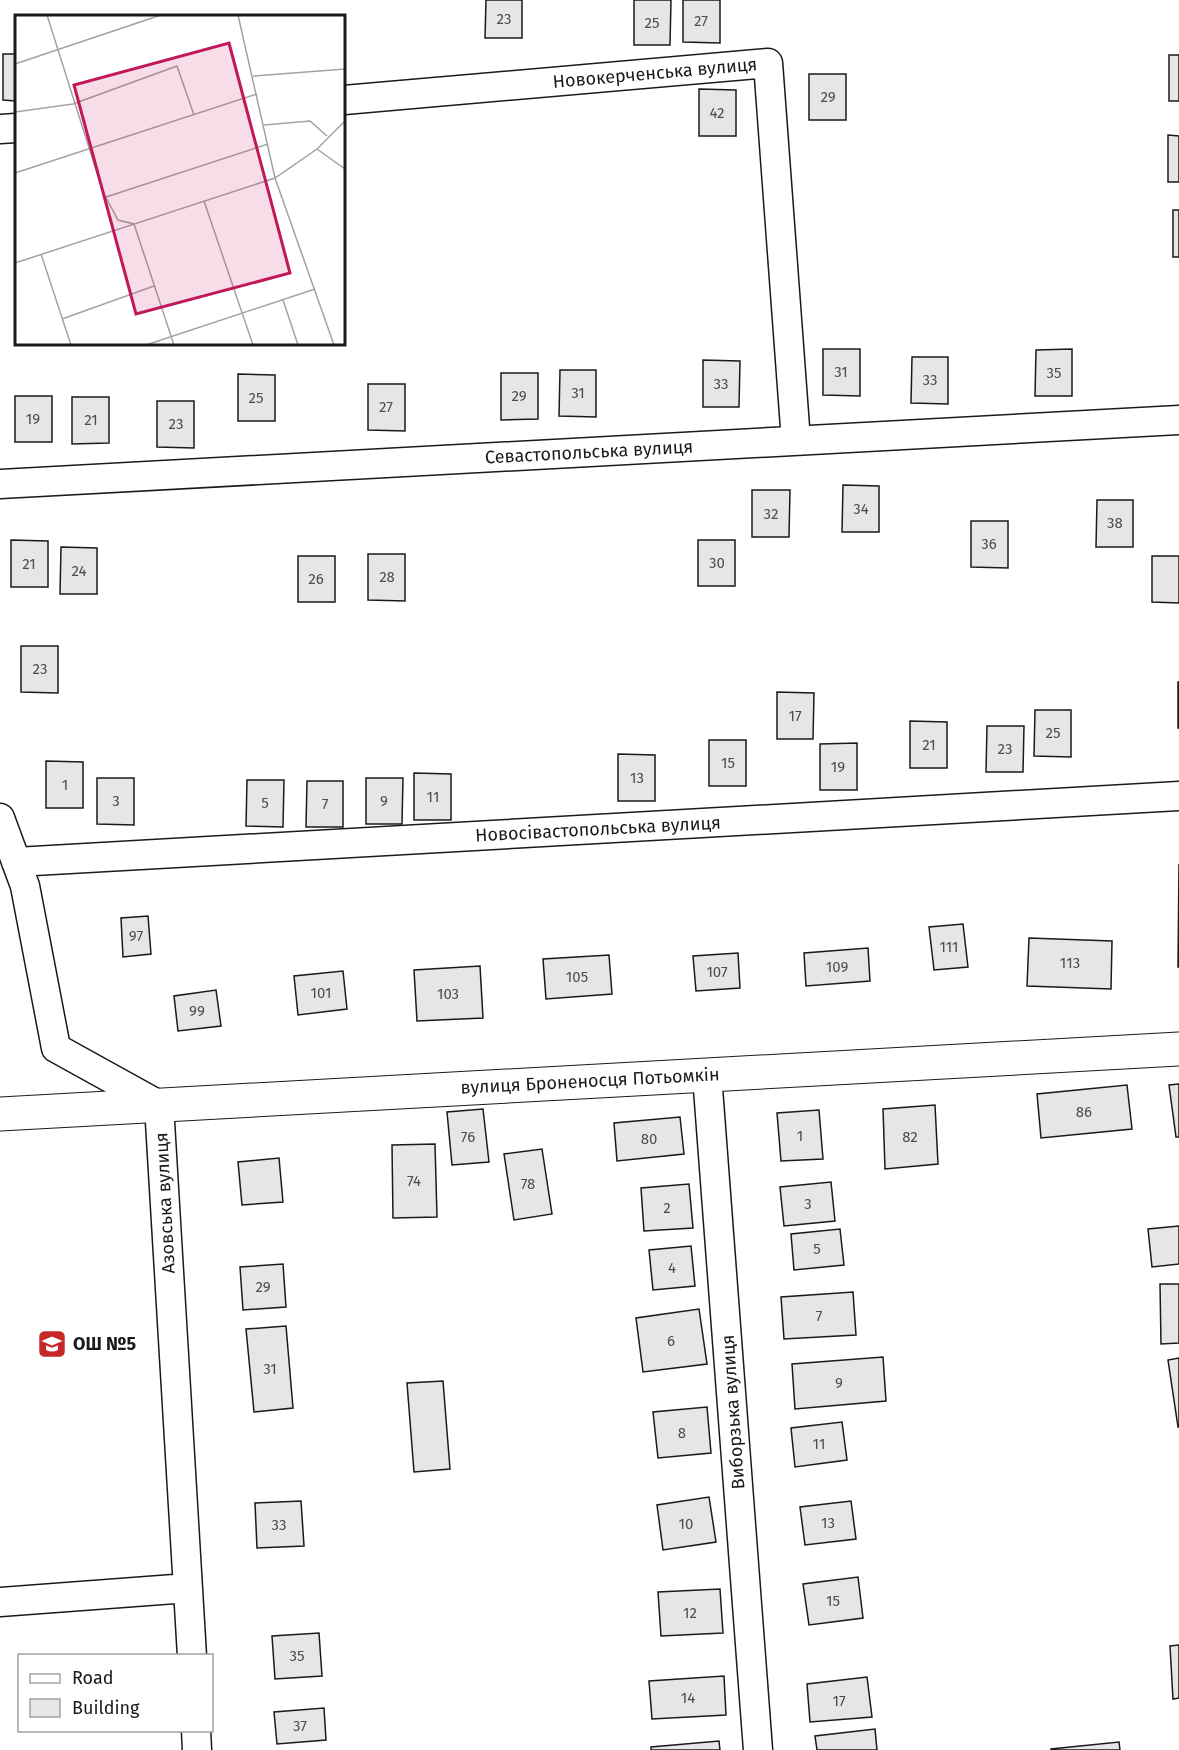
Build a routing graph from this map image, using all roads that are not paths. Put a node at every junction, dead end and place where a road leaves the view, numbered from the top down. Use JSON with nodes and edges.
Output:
{"nodes":[{"id":1,"x":345,"y":100,"type":"edge"},
{"id":2,"x":15,"y":128,"type":"edge"},
{"id":3,"x":0,"y":129,"type":"edge"},
{"id":4,"x":1179,"y":420,"type":"edge"},
{"id":5,"x":796,"y":441,"type":"junction"},
{"id":6,"x":0,"y":484,"type":"edge"},
{"id":7,"x":1179,"y":796,"type":"edge"},
{"id":8,"x":0,"y":818,"type":"edge"},
{"id":9,"x":16,"y":862,"type":"junction"},
{"id":10,"x":1179,"y":1049,"type":"edge"},
{"id":11,"x":707,"y":1075,"type":"junction"},
{"id":12,"x":159,"y":1105,"type":"junction"},
{"id":13,"x":0,"y":1114,"type":"edge"},
{"id":14,"x":188,"y":1588,"type":"junction"},
{"id":15,"x":0,"y":1602,"type":"edge"},
{"id":16,"x":192,"y":1654,"type":"edge"},
{"id":17,"x":196,"y":1732,"type":"edge"},
{"id":18,"x":197,"y":1750,"type":"edge"},
{"id":19,"x":758,"y":1750,"type":"edge"}],
"edges":[{"from":1,"to":5,"type":"street","name":"Новокерченська вулиця"},
{"from":2,"to":3,"type":"street"},
{"from":4,"to":5,"type":"street","name":"Севастопольська вулиця"},
{"from":5,"to":6,"type":"street","name":"Севастопольська вулиця"},
{"from":7,"to":9,"type":"street","name":"Новосівастопольська вулиця"},
{"from":8,"to":9,"type":"street"},
{"from":9,"to":12,"type":"street"},
{"from":10,"to":11,"type":"street","name":"вулиця Броненосця Потьомкін"},
{"from":11,"to":12,"type":"street","name":"вулиця Броненосця Потьомкін"},
{"from":11,"to":19,"type":"street","name":"Виборзька вулиця"},
{"from":12,"to":13,"type":"street","name":"вулиця Броненосця Потьомкін"},
{"from":12,"to":14,"type":"street","name":"Азовська вулиця"},
{"from":14,"to":15,"type":"street"},
{"from":14,"to":16,"type":"street","name":"Азовська вулиця"},
{"from":17,"to":18,"type":"street"}]}
